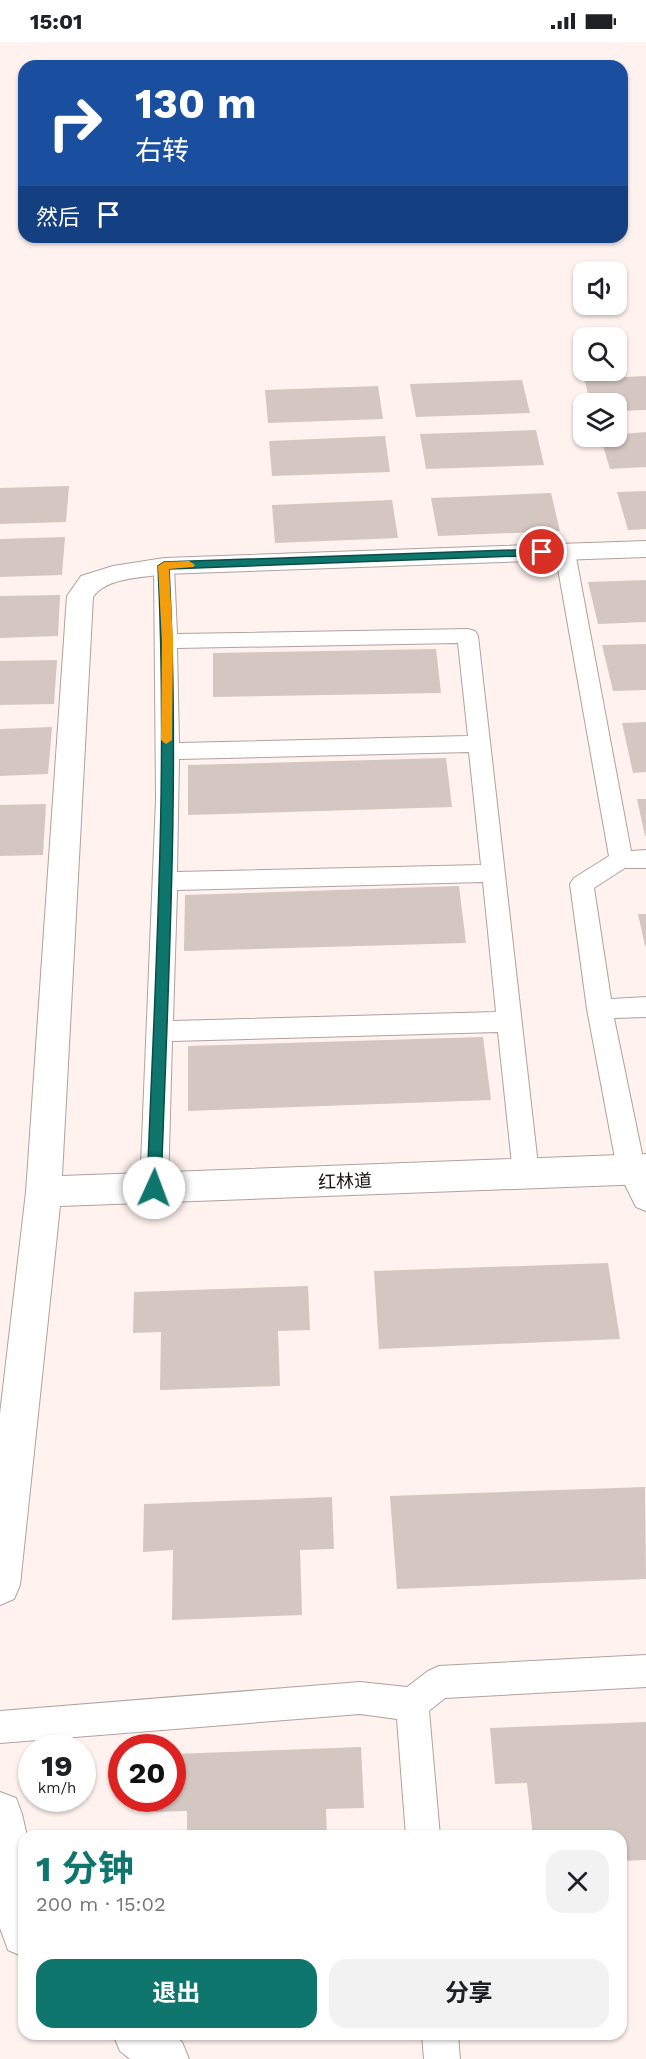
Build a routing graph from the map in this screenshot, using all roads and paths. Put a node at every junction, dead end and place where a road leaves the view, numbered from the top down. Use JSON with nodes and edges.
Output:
{"nodes":[{"id":1,"x":646,"y":549,"type":"edge"},
{"id":2,"x":565,"y":552,"type":"junction"},
{"id":3,"x":164,"y":566,"type":"junction"},
{"id":4,"x":167,"y":641,"type":"junction"},
{"id":5,"x":479,"y":744,"type":"junction"},
{"id":6,"x":166,"y":751,"type":"junction"},
{"id":7,"x":646,"y":859,"type":"edge"},
{"id":8,"x":621,"y":860,"type":"junction"},
{"id":9,"x":493,"y":873,"type":"junction"},
{"id":10,"x":166,"y":881,"type":"junction"},
{"id":11,"x":646,"y":1007,"type":"edge"},
{"id":12,"x":600,"y":1009,"type":"junction"},
{"id":13,"x":510,"y":1022,"type":"junction"},
{"id":14,"x":159,"y":1031,"type":"junction"},
{"id":15,"x":526,"y":1174,"type":"junction"},
{"id":16,"x":641,"y":1179,"type":"edge"},
{"id":17,"x":154,"y":1188,"type":"junction"},
{"id":18,"x":44,"y":1192,"type":"junction"},
{"id":19,"x":0,"y":1585,"type":"edge"},
{"id":20,"x":646,"y":1671,"type":"edge"},
{"id":21,"x":412,"y":1704,"type":"junction"},
{"id":22,"x":0,"y":1727,"type":"edge"},
{"id":23,"x":0,"y":1814,"type":"edge"},
{"id":24,"x":422,"y":1830,"type":"edge"},
{"id":25,"x":18,"y":1904,"type":"edge"},
{"id":26,"x":144,"y":2040,"type":"edge"},
{"id":27,"x":440,"y":2040,"type":"edge"},
{"id":28,"x":165,"y":2059,"type":"edge"},
{"id":29,"x":442,"y":2059,"type":"edge"}],
"edges":[{"from":1,"to":2,"type":"street"},
{"from":2,"to":3,"type":"street"},
{"from":2,"to":8,"type":"lane"},
{"from":3,"to":4,"type":"lane"},
{"from":3,"to":18,"type":"street"},
{"from":4,"to":5,"type":"lane"},
{"from":4,"to":6,"type":"lane"},
{"from":5,"to":6,"type":"lane"},
{"from":5,"to":9,"type":"lane"},
{"from":6,"to":10,"type":"lane"},
{"from":7,"to":8,"type":"lane"},
{"from":8,"to":12,"type":"lane"},
{"from":9,"to":10,"type":"lane"},
{"from":9,"to":13,"type":"lane"},
{"from":10,"to":14,"type":"lane"},
{"from":11,"to":12,"type":"lane"},
{"from":12,"to":16,"type":"lane"},
{"from":13,"to":14,"type":"lane"},
{"from":13,"to":15,"type":"lane"},
{"from":14,"to":17,"type":"lane"},
{"from":15,"to":16,"type":"street","name":"红林道"},
{"from":15,"to":17,"type":"street","name":"红林道"},
{"from":17,"to":18,"type":"street","name":"红林道"},
{"from":18,"to":19,"type":"street"},
{"from":20,"to":21,"type":"lane"},
{"from":21,"to":22,"type":"lane"},
{"from":21,"to":24,"type":"lane"},
{"from":23,"to":25,"type":"street"},
{"from":26,"to":28,"type":"street"},
{"from":27,"to":29,"type":"lane"}]}
